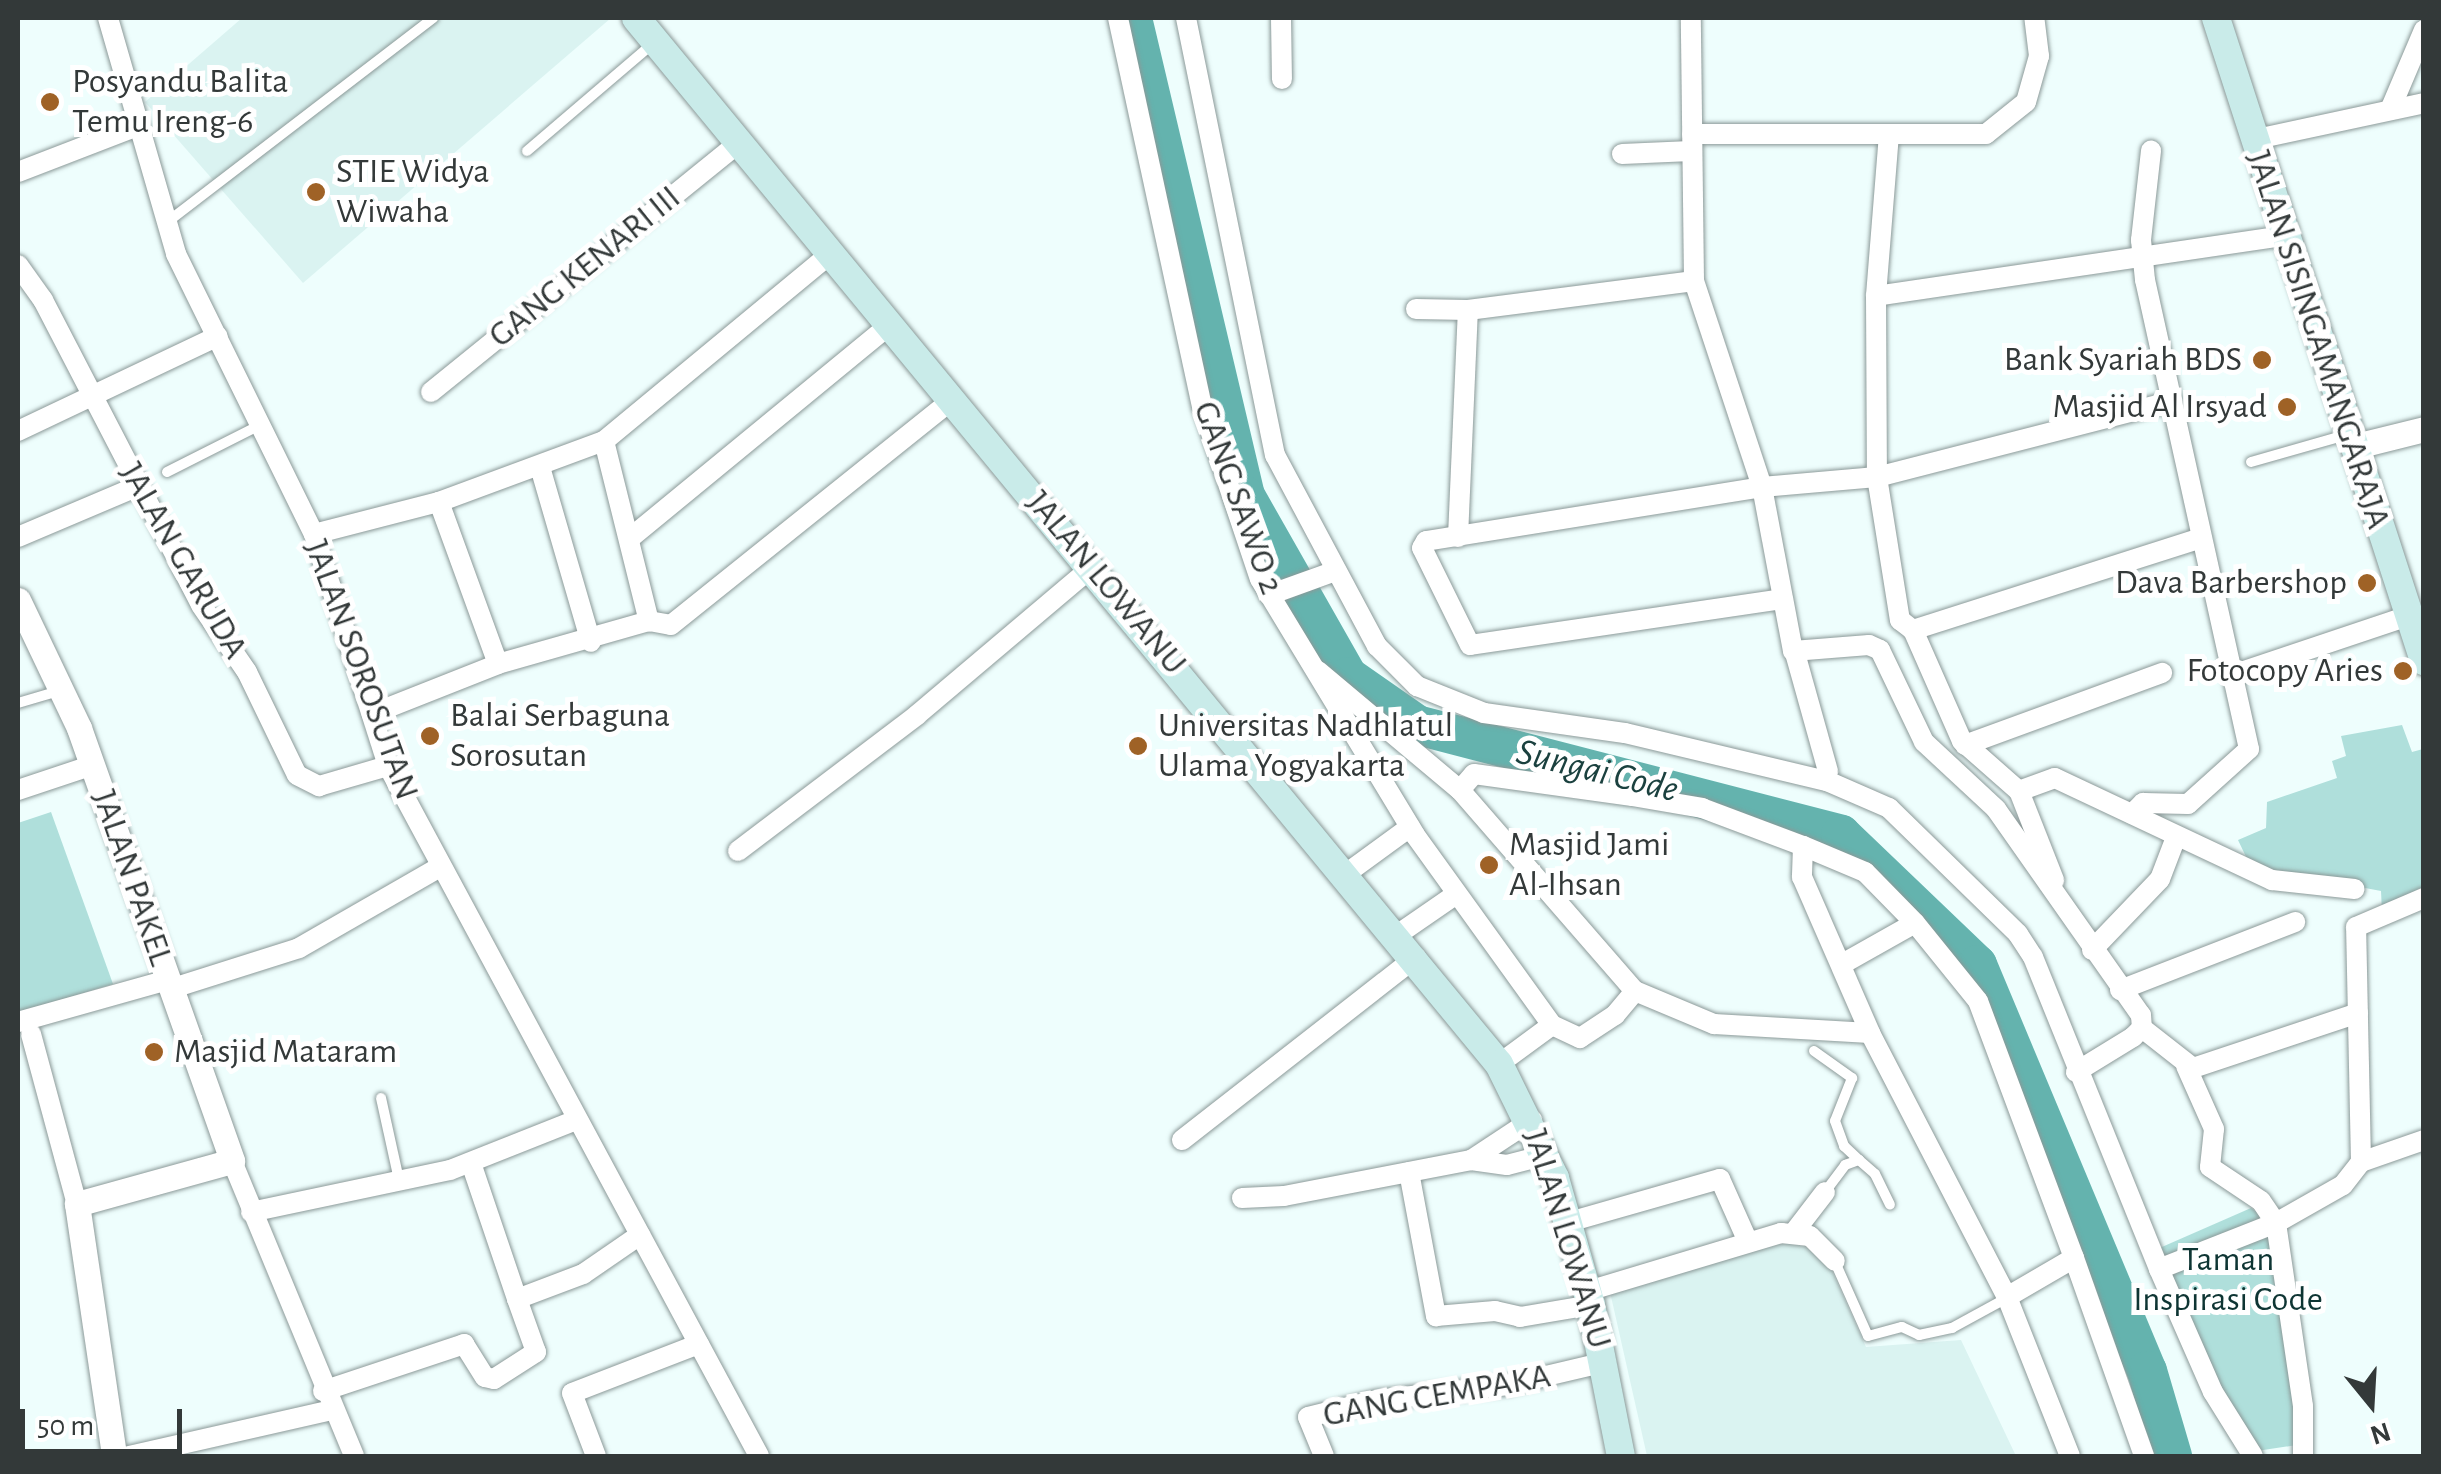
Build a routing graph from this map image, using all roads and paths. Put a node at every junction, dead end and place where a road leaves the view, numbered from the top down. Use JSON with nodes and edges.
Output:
{"nodes":[{"id":1,"x":108,"y":18,"type":"edge"},
{"id":2,"x":433,"y":18,"type":"edge"},
{"id":3,"x":636,"y":18,"type":"edge"},
{"id":4,"x":1118,"y":18,"type":"edge"},
{"id":5,"x":1186,"y":18,"type":"edge"},
{"id":6,"x":1281,"y":18,"type":"edge"},
{"id":7,"x":1691,"y":18,"type":"edge"},
{"id":8,"x":2034,"y":18,"type":"edge"},
{"id":9,"x":2216,"y":18,"type":"edge"},
{"id":10,"x":2424,"y":30,"type":"edge"},
{"id":11,"x":656,"y":42,"type":"junction"},
{"id":12,"x":1282,"y":79,"type":"dead end"},
{"id":13,"x":2424,"y":103,"type":"edge"},
{"id":14,"x":2390,"y":110,"type":"junction"},
{"id":15,"x":137,"y":126,"type":"junction"},
{"id":16,"x":1888,"y":134,"type":"junction"},
{"id":17,"x":2252,"y":140,"type":"junction"},
{"id":18,"x":740,"y":142,"type":"junction"},
{"id":19,"x":1692,"y":142,"type":"junction"},
{"id":20,"x":527,"y":151,"type":"dead end"},
{"id":21,"x":2151,"y":151,"type":"dead end"},
{"id":22,"x":1622,"y":154,"type":"dead end"},
{"id":23,"x":18,"y":172,"type":"edge"},
{"id":24,"x":166,"y":223,"type":"junction"},
{"id":25,"x":2287,"y":235,"type":"junction"},
{"id":26,"x":831,"y":253,"type":"junction"},
{"id":27,"x":2142,"y":259,"type":"junction"},
{"id":28,"x":18,"y":266,"type":"edge"},
{"id":29,"x":1694,"y":281,"type":"junction"},
{"id":30,"x":1876,"y":296,"type":"junction"},
{"id":31,"x":1416,"y":309,"type":"dead end"},
{"id":32,"x":1468,"y":310,"type":"junction"},
{"id":33,"x":890,"y":324,"type":"junction"},
{"id":34,"x":218,"y":336,"type":"junction"},
{"id":35,"x":430,"y":392,"type":"dead end"},
{"id":36,"x":952,"y":399,"type":"junction"},
{"id":37,"x":91,"y":400,"type":"junction"},
{"id":38,"x":2172,"y":401,"type":"junction"},
{"id":39,"x":261,"y":425,"type":"junction"},
{"id":40,"x":2424,"y":428,"type":"edge"},
{"id":41,"x":18,"y":431,"type":"edge"},
{"id":42,"x":2354,"y":440,"type":"junction"},
{"id":43,"x":604,"y":441,"type":"junction"},
{"id":44,"x":2250,"y":462,"type":"dead end"},
{"id":45,"x":540,"y":467,"type":"junction"},
{"id":46,"x":167,"y":472,"type":"dead end"},
{"id":47,"x":1877,"y":477,"type":"junction"},
{"id":48,"x":138,"y":486,"type":"junction"},
{"id":49,"x":1762,"y":488,"type":"junction"},
{"id":50,"x":438,"y":502,"type":"junction"},
{"id":51,"x":314,"y":534,"type":"junction"},
{"id":52,"x":18,"y":537,"type":"edge"},
{"id":53,"x":1458,"y":537,"type":"junction"},
{"id":54,"x":2200,"y":538,"type":"junction"},
{"id":55,"x":629,"y":539,"type":"junction"},
{"id":56,"x":1092,"y":567,"type":"junction"},
{"id":57,"x":1327,"y":574,"type":"junction"},
{"id":58,"x":1276,"y":593,"type":"junction"},
{"id":59,"x":1782,"y":599,"type":"junction"},
{"id":60,"x":18,"y":600,"type":"edge"},
{"id":61,"x":649,"y":621,"type":"junction"},
{"id":62,"x":1913,"y":630,"type":"junction"},
{"id":63,"x":2418,"y":640,"type":"edge"},
{"id":64,"x":591,"y":642,"type":"junction"},
{"id":65,"x":1794,"y":652,"type":"junction"},
{"id":66,"x":498,"y":664,"type":"junction"},
{"id":67,"x":1311,"y":665,"type":"junction"},
{"id":68,"x":2162,"y":673,"type":"dead end"},
{"id":69,"x":2232,"y":675,"type":"junction"},
{"id":70,"x":63,"y":690,"type":"junction"},
{"id":71,"x":18,"y":703,"type":"edge"},
{"id":72,"x":372,"y":714,"type":"junction"},
{"id":73,"x":1965,"y":744,"type":"junction"},
{"id":74,"x":93,"y":765,"type":"junction"},
{"id":75,"x":388,"y":766,"type":"junction"},
{"id":76,"x":1828,"y":770,"type":"dead end"},
{"id":77,"x":18,"y":790,"type":"edge"},
{"id":78,"x":1460,"y":790,"type":"junction"},
{"id":79,"x":2018,"y":792,"type":"junction"},
{"id":80,"x":2132,"y":814,"type":"junction"},
{"id":81,"x":1410,"y":827,"type":"junction"},
{"id":82,"x":2176,"y":837,"type":"junction"},
{"id":83,"x":1803,"y":846,"type":"junction"},
{"id":84,"x":738,"y":851,"type":"dead end"},
{"id":85,"x":440,"y":867,"type":"junction"},
{"id":86,"x":1347,"y":873,"type":"junction"},
{"id":87,"x":2355,"y":889,"type":"dead end"},
{"id":88,"x":2055,"y":892,"type":"junction"},
{"id":89,"x":1455,"y":895,"type":"junction"},
{"id":90,"x":2424,"y":898,"type":"edge"},
{"id":91,"x":2295,"y":922,"type":"dead end"},
{"id":92,"x":1916,"y":923,"type":"junction"},
{"id":93,"x":1398,"y":935,"type":"junction"},
{"id":94,"x":2092,"y":950,"type":"junction"},
{"id":95,"x":1416,"y":957,"type":"junction"},
{"id":96,"x":1844,"y":964,"type":"junction"},
{"id":97,"x":168,"y":984,"type":"junction"},
{"id":98,"x":2120,"y":990,"type":"junction"},
{"id":99,"x":1635,"y":991,"type":"junction"},
{"id":100,"x":2358,"y":1013,"type":"junction"},
{"id":101,"x":1552,"y":1025,"type":"junction"},
{"id":102,"x":24,"y":1028,"type":"edge"},
{"id":103,"x":2142,"y":1028,"type":"junction"},
{"id":104,"x":1870,"y":1033,"type":"junction"},
{"id":105,"x":1814,"y":1051,"type":"dead end"},
{"id":106,"x":1498,"y":1064,"type":"junction"},
{"id":107,"x":2186,"y":1066,"type":"junction"},
{"id":108,"x":2076,"y":1072,"type":"junction"},
{"id":109,"x":381,"y":1098,"type":"dead end"},
{"id":110,"x":576,"y":1120,"type":"junction"},
{"id":111,"x":1532,"y":1120,"type":"junction"},
{"id":112,"x":1182,"y":1140,"type":"dead end"},
{"id":113,"x":2423,"y":1143,"type":"edge"},
{"id":114,"x":1546,"y":1155,"type":"junction"},
{"id":115,"x":1471,"y":1160,"type":"junction"},
{"id":116,"x":1858,"y":1160,"type":"junction"},
{"id":117,"x":232,"y":1161,"type":"junction"},
{"id":118,"x":2361,"y":1162,"type":"junction"},
{"id":119,"x":471,"y":1163,"type":"junction"},
{"id":120,"x":1408,"y":1172,"type":"junction"},
{"id":121,"x":400,"y":1181,"type":"junction"},
{"id":122,"x":1822,"y":1196,"type":"joint"},
{"id":123,"x":1242,"y":1198,"type":"dead end"},
{"id":124,"x":77,"y":1204,"type":"junction"},
{"id":125,"x":1890,"y":1206,"type":"dead end"},
{"id":126,"x":251,"y":1212,"type":"junction"},
{"id":127,"x":1569,"y":1222,"type":"junction"},
{"id":128,"x":2276,"y":1223,"type":"junction"},
{"id":129,"x":1795,"y":1231,"type":"junction"},
{"id":130,"x":640,"y":1235,"type":"junction"},
{"id":131,"x":1748,"y":1242,"type":"junction"},
{"id":132,"x":2074,"y":1258,"type":"junction"},
{"id":133,"x":1835,"y":1261,"type":"joint"},
{"id":134,"x":2159,"y":1269,"type":"junction"},
{"id":135,"x":2007,"y":1297,"type":"junction"},
{"id":136,"x":517,"y":1298,"type":"junction"},
{"id":137,"x":1590,"y":1298,"type":"junction"},
{"id":138,"x":699,"y":1344,"type":"junction"},
{"id":139,"x":1604,"y":1362,"type":"junction"},
{"id":140,"x":327,"y":1401,"type":"junction"},
{"id":141,"x":114,"y":1456,"type":"edge"},
{"id":142,"x":129,"y":1456,"type":"edge"},
{"id":143,"x":354,"y":1456,"type":"edge"},
{"id":144,"x":596,"y":1456,"type":"edge"},
{"id":145,"x":759,"y":1456,"type":"edge"},
{"id":146,"x":1324,"y":1456,"type":"edge"},
{"id":147,"x":1621,"y":1456,"type":"edge"},
{"id":148,"x":2070,"y":1456,"type":"edge"},
{"id":149,"x":2144,"y":1456,"type":"edge"},
{"id":150,"x":2253,"y":1456,"type":"edge"},
{"id":151,"x":2303,"y":1456,"type":"edge"}],
"edges":[{"from":1,"to":15,"type":"street","name":"JALAN SOROSUTAN"},
{"from":2,"to":24,"type":"lane"},
{"from":3,"to":11,"type":"main road","name":"JALAN LOWANU"},
{"from":4,"to":58,"type":"street","name":"GANG SAWO 2"},
{"from":5,"to":57,"type":"street"},
{"from":6,"to":12,"type":"street"},
{"from":7,"to":19,"type":"street"},
{"from":8,"to":16,"type":"street"},
{"from":9,"to":17,"type":"main road","name":"JALAN SISINGAMANGARAJA"},
{"from":10,"to":14,"type":"street"},
{"from":11,"to":18,"type":"main road","name":"JALAN LOWANU"},
{"from":11,"to":20,"type":"lane"},
{"from":13,"to":14,"type":"street"},
{"from":14,"to":17,"type":"street"},
{"from":15,"to":23,"type":"street"},
{"from":15,"to":24,"type":"street","name":"JALAN SOROSUTAN"},
{"from":16,"to":19,"type":"street"},
{"from":16,"to":30,"type":"street"},
{"from":17,"to":25,"type":"main road","name":"JALAN SISINGAMANGARAJA"},
{"from":18,"to":26,"type":"main road","name":"JALAN LOWANU"},
{"from":18,"to":35,"type":"street","name":"GANG KENARI III"},
{"from":19,"to":22,"type":"street"},
{"from":19,"to":29,"type":"street"},
{"from":21,"to":27,"type":"street"},
{"from":24,"to":34,"type":"street","name":"JALAN SOROSUTAN"},
{"from":25,"to":27,"type":"street"},
{"from":25,"to":42,"type":"main road","name":"JALAN SISINGAMANGARAJA"},
{"from":26,"to":33,"type":"main road","name":"JALAN LOWANU"},
{"from":26,"to":43,"type":"street"},
{"from":27,"to":30,"type":"street"},
{"from":27,"to":38,"type":"street"},
{"from":28,"to":37,"type":"street","name":"JALAN GARUDA"},
{"from":29,"to":32,"type":"street"},
{"from":29,"to":49,"type":"street"},
{"from":30,"to":47,"type":"street"},
{"from":31,"to":32,"type":"street"},
{"from":32,"to":53,"type":"street"},
{"from":33,"to":36,"type":"main road","name":"JALAN LOWANU"},
{"from":33,"to":55,"type":"street"},
{"from":34,"to":37,"type":"street"},
{"from":34,"to":39,"type":"street","name":"JALAN SOROSUTAN"},
{"from":36,"to":56,"type":"main road","name":"JALAN LOWANU"},
{"from":36,"to":61,"type":"street"},
{"from":37,"to":41,"type":"street"},
{"from":37,"to":48,"type":"street","name":"JALAN GARUDA"},
{"from":38,"to":47,"type":"street"},
{"from":38,"to":54,"type":"street"},
{"from":39,"to":46,"type":"lane"},
{"from":39,"to":51,"type":"street","name":"JALAN SOROSUTAN"},
{"from":40,"to":42,"type":"street"},
{"from":42,"to":44,"type":"lane"},
{"from":42,"to":63,"type":"main road","name":"JALAN SISINGAMANGARAJA"},
{"from":43,"to":45,"type":"street"},
{"from":43,"to":55,"type":"street"},
{"from":45,"to":50,"type":"street"},
{"from":45,"to":64,"type":"street"},
{"from":47,"to":49,"type":"street"},
{"from":47,"to":62,"type":"street"},
{"from":48,"to":52,"type":"street"},
{"from":48,"to":75,"type":"street","name":"JALAN GARUDA"},
{"from":49,"to":53,"type":"street"},
{"from":49,"to":59,"type":"street"},
{"from":50,"to":51,"type":"street"},
{"from":50,"to":66,"type":"street"},
{"from":51,"to":72,"type":"street","name":"JALAN SOROSUTAN"},
{"from":53,"to":59,"type":"street"},
{"from":54,"to":62,"type":"street"},
{"from":54,"to":69,"type":"street"},
{"from":55,"to":61,"type":"street"},
{"from":56,"to":84,"type":"street"},
{"from":56,"to":86,"type":"main road","name":"JALAN LOWANU"},
{"from":57,"to":58,"type":"street"},
{"from":57,"to":108,"type":"street"},
{"from":58,"to":67,"type":"street","name":"GANG SAWO 2"},
{"from":59,"to":65,"type":"street"},
{"from":60,"to":70,"type":"street","name":"JALAN PAKEL"},
{"from":61,"to":64,"type":"street"},
{"from":62,"to":73,"type":"street"},
{"from":63,"to":69,"type":"street"},
{"from":64,"to":66,"type":"street"},
{"from":65,"to":76,"type":"street"},
{"from":65,"to":88,"type":"street"},
{"from":66,"to":72,"type":"street"},
{"from":67,"to":78,"type":"street"},
{"from":67,"to":81,"type":"street","name":"GANG SAWO 2"},
{"from":68,"to":73,"type":"street"},
{"from":69,"to":80,"type":"street"},
{"from":70,"to":71,"type":"lane"},
{"from":70,"to":74,"type":"street","name":"JALAN PAKEL"},
{"from":72,"to":75,"type":"street","name":"JALAN SOROSUTAN"},
{"from":73,"to":79,"type":"street"},
{"from":74,"to":77,"type":"street"},
{"from":74,"to":97,"type":"street","name":"JALAN PAKEL"},
{"from":75,"to":85,"type":"street","name":"JALAN SOROSUTAN"},
{"from":78,"to":83,"type":"street"},
{"from":78,"to":99,"type":"street"},
{"from":79,"to":80,"type":"street"},
{"from":79,"to":88,"type":"street"},
{"from":80,"to":82,"type":"street"},
{"from":81,"to":86,"type":"street"},
{"from":81,"to":89,"type":"street","name":"GANG SAWO 2"},
{"from":82,"to":87,"type":"street"},
{"from":82,"to":94,"type":"street"},
{"from":83,"to":92,"type":"street"},
{"from":83,"to":96,"type":"street"},
{"from":85,"to":97,"type":"street"},
{"from":85,"to":110,"type":"street","name":"JALAN SOROSUTAN"},
{"from":86,"to":93,"type":"main road","name":"JALAN LOWANU"},
{"from":88,"to":94,"type":"street"},
{"from":89,"to":93,"type":"street"},
{"from":89,"to":101,"type":"street","name":"GANG SAWO 2"},
{"from":90,"to":100,"type":"street"},
{"from":91,"to":98,"type":"street"},
{"from":92,"to":96,"type":"street"},
{"from":92,"to":132,"type":"street"},
{"from":93,"to":95,"type":"main road","name":"JALAN LOWANU"},
{"from":94,"to":98,"type":"street"},
{"from":95,"to":106,"type":"main road","name":"JALAN LOWANU"},
{"from":95,"to":112,"type":"street"},
{"from":96,"to":104,"type":"street"},
{"from":97,"to":102,"type":"street"},
{"from":97,"to":117,"type":"street","name":"JALAN PAKEL"},
{"from":98,"to":103,"type":"street"},
{"from":99,"to":101,"type":"street"},
{"from":99,"to":104,"type":"street"},
{"from":100,"to":107,"type":"street"},
{"from":100,"to":118,"type":"street"},
{"from":101,"to":106,"type":"street"},
{"from":102,"to":124,"type":"street"},
{"from":103,"to":107,"type":"street"},
{"from":103,"to":108,"type":"street"},
{"from":104,"to":135,"type":"street"},
{"from":105,"to":116,"type":"lane"},
{"from":106,"to":111,"type":"main road","name":"JALAN LOWANU"},
{"from":107,"to":128,"type":"street"},
{"from":108,"to":134,"type":"street"},
{"from":109,"to":121,"type":"lane"},
{"from":110,"to":119,"type":"street"},
{"from":110,"to":130,"type":"street","name":"JALAN SOROSUTAN"},
{"from":111,"to":114,"type":"main road","name":"JALAN LOWANU"},
{"from":111,"to":115,"type":"street"},
{"from":113,"to":118,"type":"street"},
{"from":114,"to":115,"type":"street"},
{"from":114,"to":127,"type":"main road","name":"JALAN LOWANU"},
{"from":115,"to":120,"type":"street"},
{"from":116,"to":122,"type":"lane"},
{"from":116,"to":125,"type":"lane"},
{"from":117,"to":124,"type":"street"},
{"from":117,"to":126,"type":"street"},
{"from":118,"to":128,"type":"street"},
{"from":119,"to":121,"type":"street"},
{"from":119,"to":136,"type":"street"},
{"from":120,"to":123,"type":"street"},
{"from":120,"to":137,"type":"street"},
{"from":121,"to":126,"type":"street"},
{"from":122,"to":129,"type":"street"},
{"from":124,"to":141,"type":"street"},
{"from":126,"to":140,"type":"street"},
{"from":127,"to":131,"type":"street"},
{"from":127,"to":137,"type":"main road","name":"JALAN LOWANU"},
{"from":128,"to":134,"type":"street"},
{"from":128,"to":151,"type":"street"},
{"from":129,"to":131,"type":"street"},
{"from":129,"to":133,"type":"street"},
{"from":130,"to":136,"type":"street"},
{"from":130,"to":138,"type":"street","name":"JALAN SOROSUTAN"},
{"from":131,"to":137,"type":"street"},
{"from":132,"to":135,"type":"street"},
{"from":132,"to":149,"type":"street"},
{"from":133,"to":135,"type":"lane"},
{"from":134,"to":150,"type":"street"},
{"from":135,"to":148,"type":"street"},
{"from":136,"to":140,"type":"street"},
{"from":137,"to":139,"type":"main road","name":"JALAN LOWANU"},
{"from":138,"to":144,"type":"street"},
{"from":138,"to":145,"type":"street","name":"JALAN SOROSUTAN"},
{"from":139,"to":146,"type":"street","name":"GANG CEMPAKA"},
{"from":139,"to":147,"type":"main road","name":"JALAN LOWANU"},
{"from":140,"to":142,"type":"street"},
{"from":140,"to":143,"type":"street"}]}
